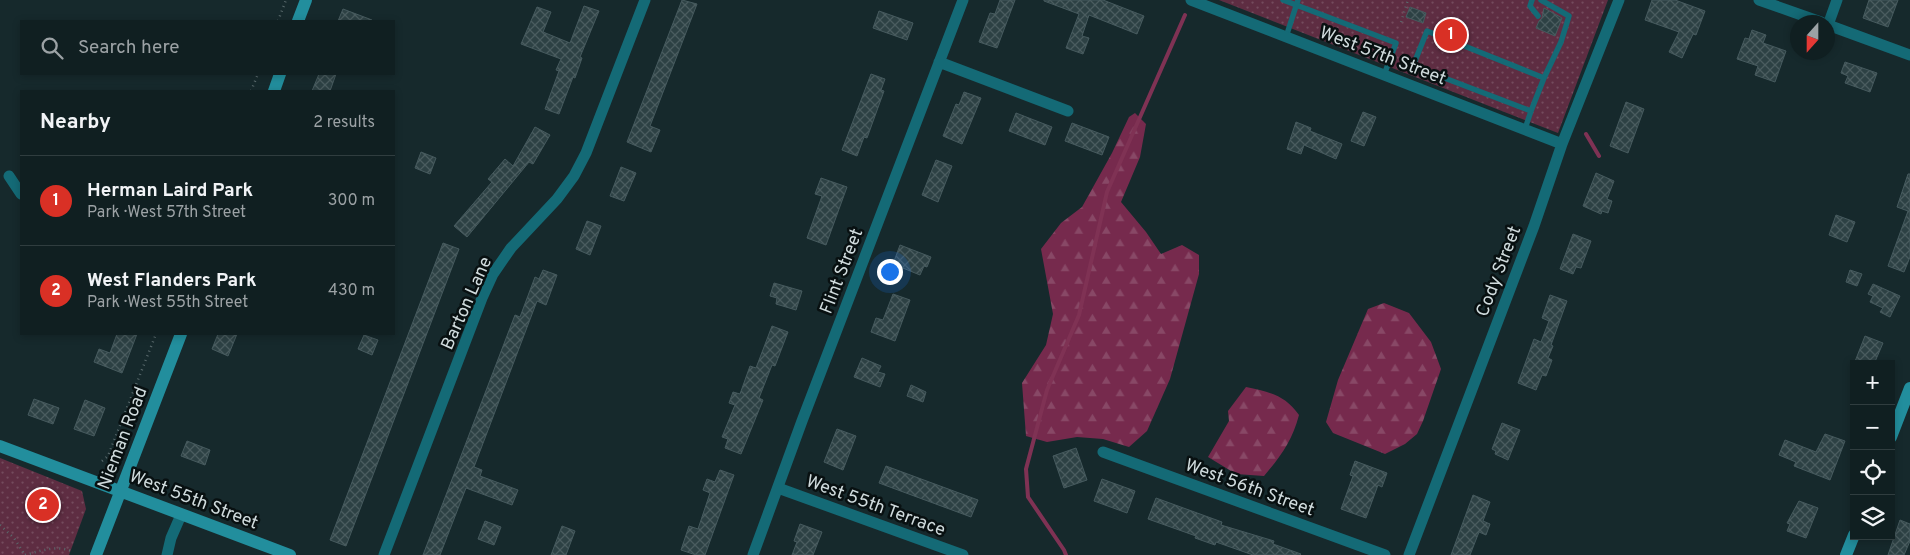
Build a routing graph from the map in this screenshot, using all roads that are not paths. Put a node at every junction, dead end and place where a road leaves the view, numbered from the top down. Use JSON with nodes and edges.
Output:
{"nodes":[{"id":1,"x":306,"y":0,"type":"edge"},
{"id":2,"x":645,"y":0,"type":"edge"},
{"id":3,"x":963,"y":0,"type":"edge"},
{"id":4,"x":1191,"y":0,"type":"edge"},
{"id":5,"x":1283,"y":0,"type":"edge"},
{"id":6,"x":1532,"y":0,"type":"edge"},
{"id":7,"x":1541,"y":0,"type":"edge"},
{"id":8,"x":1619,"y":0,"type":"edge"},
{"id":9,"x":1759,"y":0,"type":"edge"},
{"id":10,"x":1837,"y":0,"type":"edge"},
{"id":11,"x":1297,"y":2,"type":"edge"},
{"id":12,"x":1801,"y":15,"type":"edge"},
{"id":13,"x":1832,"y":15,"type":"edge"},
{"id":14,"x":1538,"y":16,"type":"dead end"},
{"id":15,"x":298,"y":20,"type":"edge"},
{"id":16,"x":1835,"y":28,"type":"edge"},
{"id":17,"x":1286,"y":37,"type":"junction"},
{"id":18,"x":1910,"y":55,"type":"edge"},
{"id":19,"x":939,"y":62,"type":"junction"},
{"id":20,"x":1384,"y":74,"type":"junction"},
{"id":21,"x":280,"y":75,"type":"edge"},
{"id":22,"x":1544,"y":78,"type":"junction"},
{"id":23,"x":274,"y":90,"type":"edge"},
{"id":24,"x":1532,"y":111,"type":"junction"},
{"id":25,"x":1068,"y":112,"type":"dead end"},
{"id":26,"x":1525,"y":129,"type":"junction"},
{"id":27,"x":1562,"y":144,"type":"junction"},
{"id":28,"x":9,"y":176,"type":"dead end"},
{"id":29,"x":20,"y":192,"type":"edge"},
{"id":30,"x":181,"y":335,"type":"edge"},
{"id":31,"x":1910,"y":388,"type":"edge"},
{"id":32,"x":1895,"y":427,"type":"edge"},
{"id":33,"x":0,"y":446,"type":"edge"},
{"id":34,"x":1103,"y":452,"type":"dead end"},
{"id":35,"x":778,"y":488,"type":"junction"},
{"id":36,"x":122,"y":490,"type":"junction"},
{"id":37,"x":180,"y":514,"type":"junction"},
{"id":38,"x":1852,"y":540,"type":"edge"},
{"id":39,"x":96,"y":555,"type":"edge"},
{"id":40,"x":168,"y":555,"type":"edge"},
{"id":41,"x":290,"y":555,"type":"edge"},
{"id":42,"x":384,"y":555,"type":"edge"},
{"id":43,"x":753,"y":555,"type":"edge"},
{"id":44,"x":963,"y":555,"type":"edge"},
{"id":45,"x":1384,"y":555,"type":"edge"},
{"id":46,"x":1408,"y":555,"type":"edge"},
{"id":47,"x":1846,"y":555,"type":"edge"}],
"edges":[{"from":1,"to":15,"type":"street"},
{"from":2,"to":42,"type":"street","name":"Barton Lane"},
{"from":3,"to":19,"type":"street","name":"Flint Street"},
{"from":4,"to":17,"type":"street","name":"West 57th Street"},
{"from":5,"to":11,"type":"lane"},
{"from":6,"to":14,"type":"lane"},
{"from":7,"to":22,"type":"lane"},
{"from":8,"to":27,"type":"street","name":"Cody Street"},
{"from":9,"to":12,"type":"street"},
{"from":10,"to":13,"type":"street"},
{"from":11,"to":17,"type":"lane"},
{"from":11,"to":20,"type":"lane"},
{"from":16,"to":18,"type":"street"},
{"from":17,"to":20,"type":"street","name":"West 57th Street"},
{"from":19,"to":25,"type":"street"},
{"from":19,"to":35,"type":"street","name":"Flint Street"},
{"from":20,"to":26,"type":"street","name":"West 57th Street"},
{"from":21,"to":23,"type":"street"},
{"from":22,"to":24,"type":"lane"},
{"from":22,"to":24,"type":"lane"},
{"from":24,"to":26,"type":"lane"},
{"from":26,"to":27,"type":"street","name":"West 57th Street"},
{"from":27,"to":46,"type":"street","name":"Cody Street"},
{"from":28,"to":29,"type":"street"},
{"from":30,"to":36,"type":"street","name":"Nieman Road"},
{"from":31,"to":32,"type":"street"},
{"from":33,"to":36,"type":"street","name":"West 55th Street"},
{"from":34,"to":45,"type":"street","name":"West 56th Street"},
{"from":35,"to":43,"type":"street","name":"Flint Street"},
{"from":35,"to":44,"type":"street","name":"West 55th Terrace"},
{"from":36,"to":37,"type":"street","name":"West 55th Street"},
{"from":36,"to":39,"type":"street","name":"Nieman Road"},
{"from":37,"to":40,"type":"street"},
{"from":37,"to":41,"type":"street","name":"West 55th Street"},
{"from":38,"to":47,"type":"street"}]}
